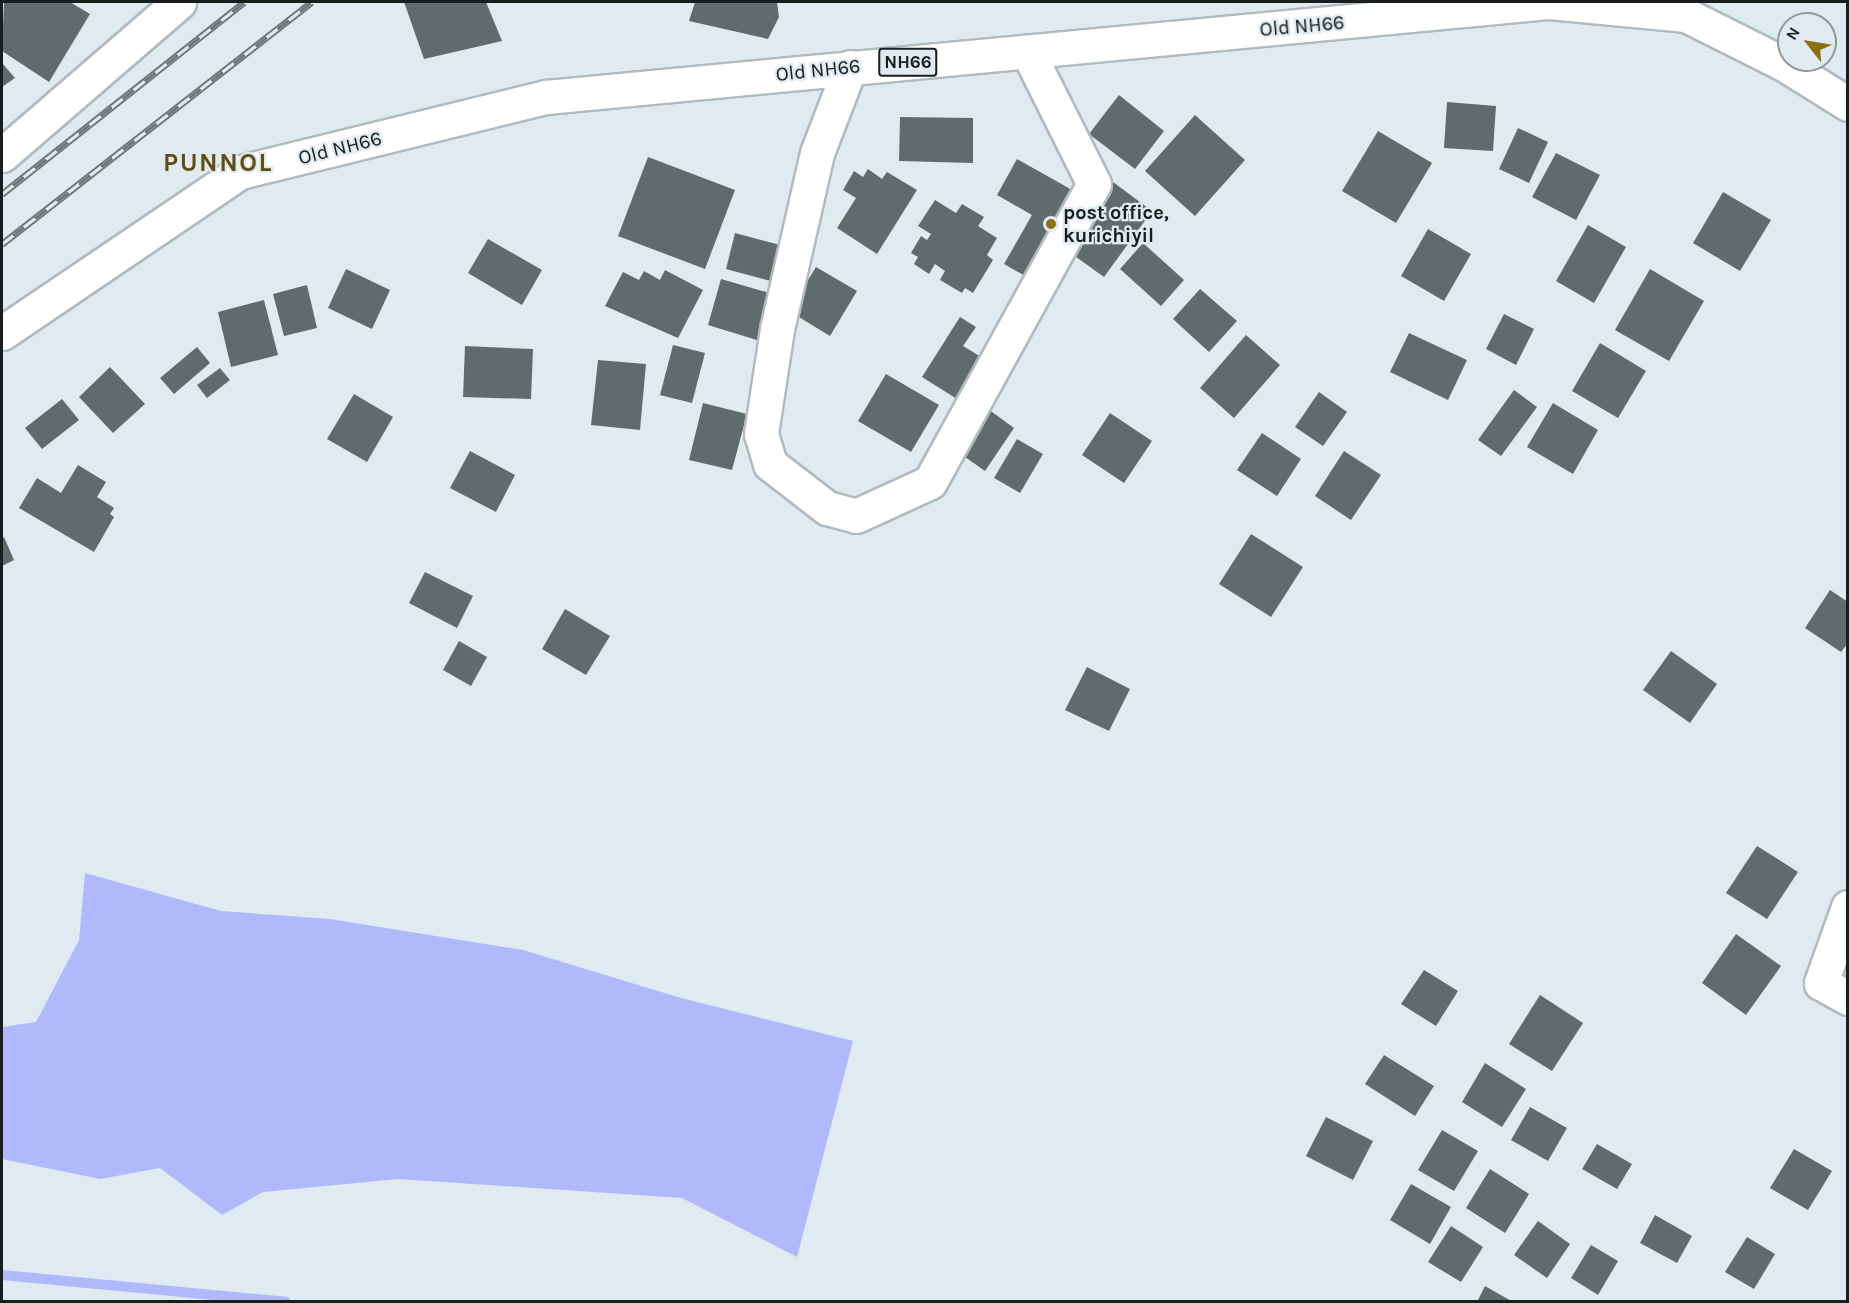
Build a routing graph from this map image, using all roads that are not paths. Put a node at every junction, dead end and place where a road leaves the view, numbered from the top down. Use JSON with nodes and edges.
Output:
{"nodes":[{"id":1,"x":179,"y":2,"type":"edge"},
{"id":2,"x":1028,"y":52,"type":"junction"},
{"id":3,"x":850,"y":67,"type":"junction"},
{"id":4,"x":1848,"y":104,"type":"edge"},
{"id":5,"x":2,"y":156,"type":"edge"},
{"id":6,"x":2,"y":333,"type":"edge"},
{"id":7,"x":1848,"y":907,"type":"edge"},
{"id":8,"x":1848,"y":998,"type":"edge"}],
"edges":[{"from":1,"to":5,"type":"main road"},
{"from":2,"to":3,"type":"main road","name":"Old NH66","number":"NH66"},
{"from":2,"to":3,"type":"main road"},
{"from":2,"to":4,"type":"main road","name":"Old NH66","number":"NH66"},
{"from":3,"to":6,"type":"main road","name":"Old NH66","number":"NH66"},
{"from":7,"to":8,"type":"main road"}]}
